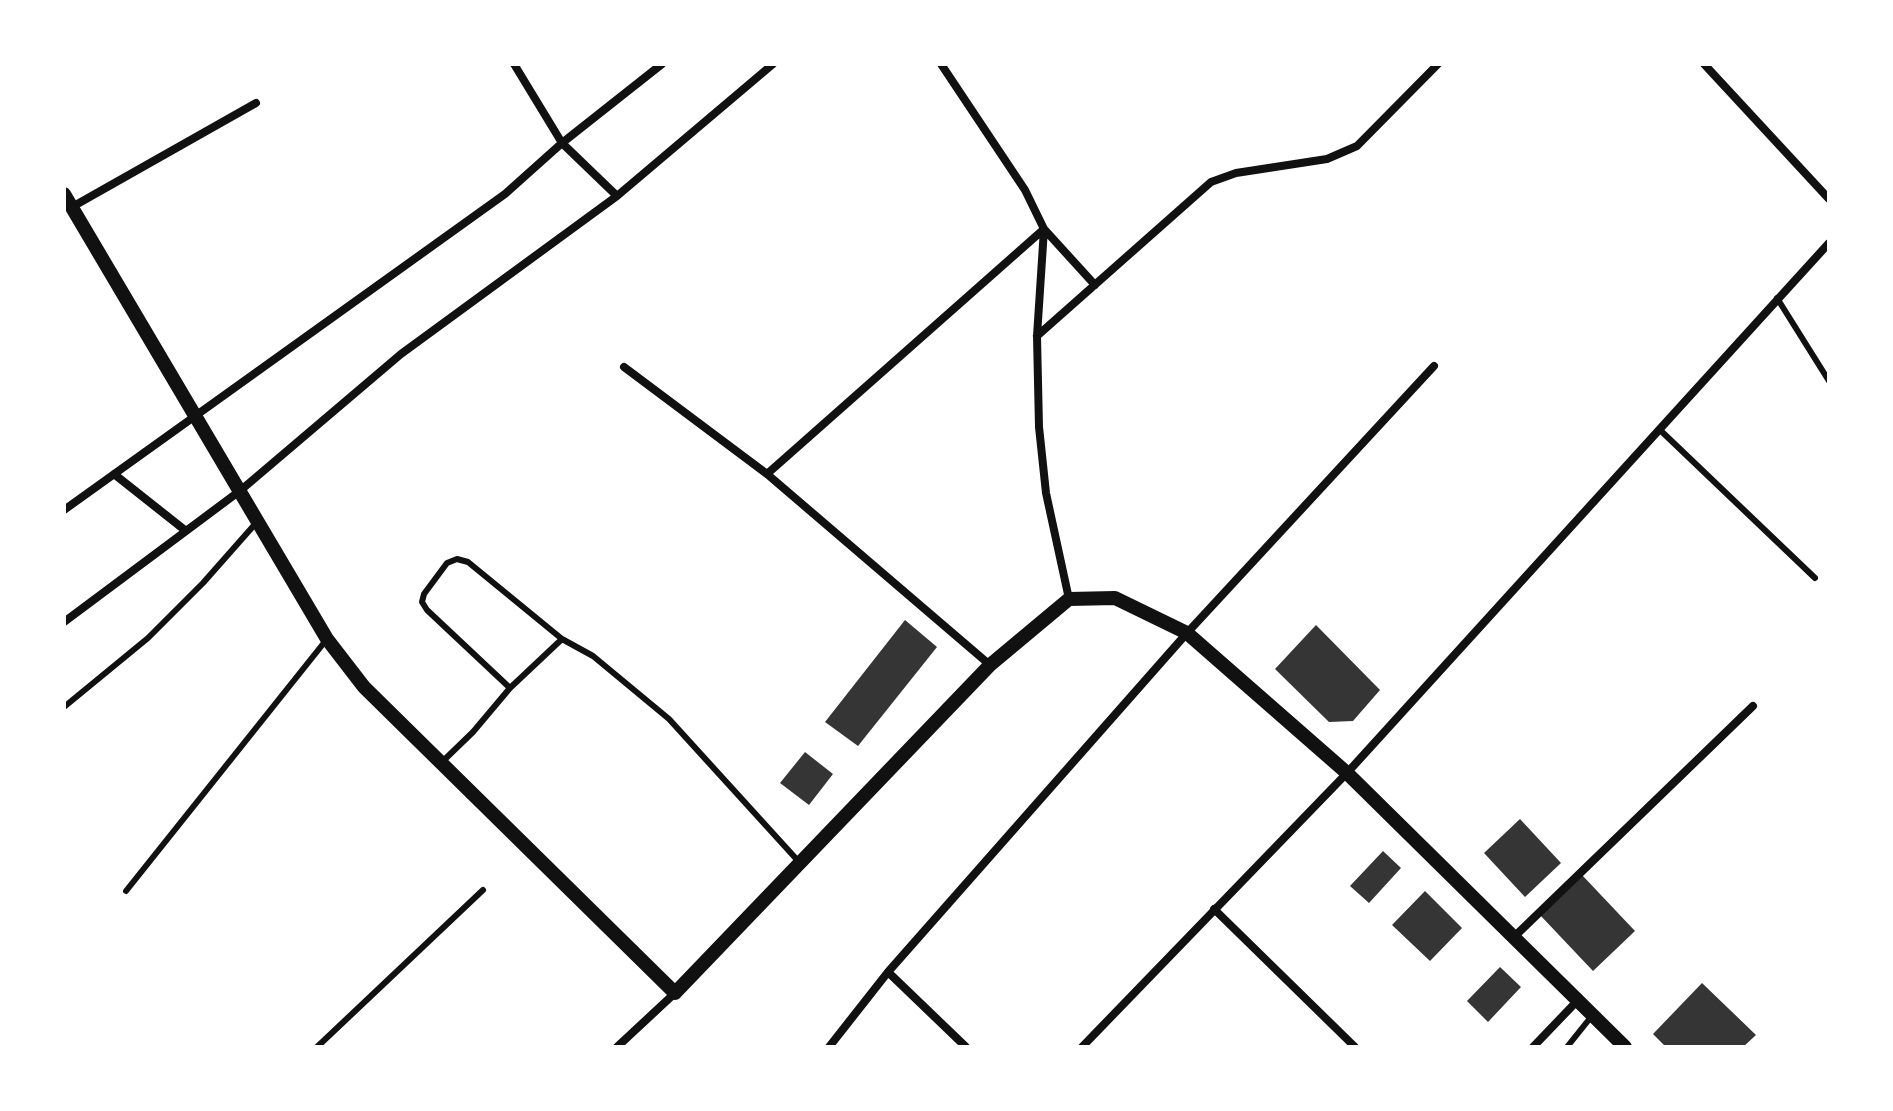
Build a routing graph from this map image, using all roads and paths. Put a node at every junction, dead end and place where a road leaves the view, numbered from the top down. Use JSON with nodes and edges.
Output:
{"nodes":[{"id":1,"x":514,"y":64,"type":"edge"},
{"id":2,"x":662,"y":64,"type":"edge"},
{"id":3,"x":773,"y":64,"type":"edge"},
{"id":4,"x":941,"y":64,"type":"edge"},
{"id":5,"x":1438,"y":64,"type":"edge"},
{"id":6,"x":1704,"y":64,"type":"edge"},
{"id":7,"x":256,"y":103,"type":"dead end"},
{"id":8,"x":562,"y":143,"type":"junction"},
{"id":9,"x":617,"y":196,"type":"junction"},
{"id":10,"x":1829,"y":199,"type":"edge"},
{"id":11,"x":68,"y":200,"type":"edge"},
{"id":12,"x":1044,"y":229,"type":"junction"},
{"id":13,"x":1829,"y":243,"type":"edge"},
{"id":14,"x":1095,"y":285,"type":"junction"},
{"id":15,"x":1777,"y":298,"type":"junction"},
{"id":16,"x":1037,"y":336,"type":"junction"},
{"id":17,"x":1434,"y":366,"type":"dead end"},
{"id":18,"x":624,"y":367,"type":"dead end"},
{"id":19,"x":1829,"y":381,"type":"edge"},
{"id":20,"x":194,"y":416,"type":"junction"},
{"id":21,"x":1659,"y":429,"type":"junction"},
{"id":22,"x":114,"y":474,"type":"junction"},
{"id":23,"x":767,"y":474,"type":"junction"},
{"id":24,"x":241,"y":490,"type":"junction"},
{"id":25,"x":64,"y":510,"type":"edge"},
{"id":26,"x":258,"y":520,"type":"junction"},
{"id":27,"x":186,"y":531,"type":"junction"},
{"id":28,"x":1815,"y":578,"type":"dead end"},
{"id":29,"x":1069,"y":599,"type":"junction"},
{"id":30,"x":64,"y":610,"type":"edge"},
{"id":31,"x":78,"y":612,"type":"junction"},
{"id":32,"x":64,"y":622,"type":"edge"},
{"id":33,"x":1187,"y":633,"type":"junction"},
{"id":34,"x":327,"y":639,"type":"junction"},
{"id":35,"x":562,"y":639,"type":"junction"},
{"id":36,"x":990,"y":665,"type":"junction"},
{"id":37,"x":510,"y":688,"type":"junction"},
{"id":38,"x":1753,"y":706,"type":"dead end"},
{"id":39,"x":64,"y":707,"type":"edge"},
{"id":40,"x":441,"y":763,"type":"junction"},
{"id":41,"x":1347,"y":773,"type":"junction"},
{"id":42,"x":800,"y":863,"type":"junction"},
{"id":43,"x":483,"y":890,"type":"dead end"},
{"id":44,"x":126,"y":891,"type":"dead end"},
{"id":45,"x":1214,"y":909,"type":"junction"},
{"id":46,"x":1515,"y":936,"type":"junction"},
{"id":47,"x":888,"y":972,"type":"junction"},
{"id":48,"x":675,"y":993,"type":"junction"},
{"id":49,"x":1579,"y":999,"type":"junction"},
{"id":50,"x":1593,"y":1014,"type":"junction"},
{"id":51,"x":317,"y":1047,"type":"edge"},
{"id":52,"x":617,"y":1047,"type":"edge"},
{"id":53,"x":829,"y":1047,"type":"edge"},
{"id":54,"x":966,"y":1047,"type":"edge"},
{"id":55,"x":1082,"y":1047,"type":"edge"},
{"id":56,"x":1355,"y":1047,"type":"edge"},
{"id":57,"x":1533,"y":1047,"type":"edge"},
{"id":58,"x":1567,"y":1047,"type":"edge"},
{"id":59,"x":1625,"y":1047,"type":"edge"}],
"edges":[{"from":1,"to":8,"type":"street"},
{"from":2,"to":8,"type":"street"},
{"from":3,"to":9,"type":"street"},
{"from":4,"to":12,"type":"street"},
{"from":5,"to":14,"type":"street"},
{"from":6,"to":10,"type":"street"},
{"from":7,"to":11,"type":"street"},
{"from":8,"to":9,"type":"street"},
{"from":8,"to":20,"type":"street"},
{"from":9,"to":24,"type":"street"},
{"from":11,"to":20,"type":"street"},
{"from":12,"to":14,"type":"street"},
{"from":12,"to":16,"type":"street"},
{"from":12,"to":23,"type":"street"},
{"from":13,"to":15,"type":"street"},
{"from":14,"to":16,"type":"street"},
{"from":15,"to":19,"type":"lane"},
{"from":15,"to":21,"type":"street"},
{"from":16,"to":29,"type":"street"},
{"from":17,"to":33,"type":"street"},
{"from":18,"to":23,"type":"street"},
{"from":20,"to":22,"type":"street"},
{"from":20,"to":24,"type":"street"},
{"from":21,"to":28,"type":"lane"},
{"from":21,"to":41,"type":"street"},
{"from":22,"to":25,"type":"street"},
{"from":22,"to":27,"type":"street"},
{"from":23,"to":36,"type":"street"},
{"from":24,"to":26,"type":"street"},
{"from":24,"to":27,"type":"street"},
{"from":26,"to":34,"type":"street"},
{"from":26,"to":39,"type":"lane"},
{"from":27,"to":31,"type":"street"},
{"from":29,"to":33,"type":"street"},
{"from":29,"to":36,"type":"street"},
{"from":30,"to":31,"type":"street"},
{"from":31,"to":32,"type":"street"},
{"from":33,"to":41,"type":"street"},
{"from":33,"to":47,"type":"street"},
{"from":34,"to":40,"type":"street"},
{"from":34,"to":44,"type":"lane"},
{"from":35,"to":37,"type":"lane"},
{"from":35,"to":37,"type":"lane"},
{"from":35,"to":42,"type":"lane"},
{"from":36,"to":42,"type":"street"},
{"from":37,"to":40,"type":"lane"},
{"from":38,"to":46,"type":"street"},
{"from":40,"to":48,"type":"street"},
{"from":41,"to":45,"type":"street"},
{"from":41,"to":46,"type":"street"},
{"from":42,"to":48,"type":"street"},
{"from":43,"to":51,"type":"lane"},
{"from":45,"to":55,"type":"street"},
{"from":45,"to":56,"type":"street"},
{"from":46,"to":49,"type":"street"},
{"from":47,"to":53,"type":"street"},
{"from":47,"to":54,"type":"street"},
{"from":48,"to":52,"type":"street"},
{"from":49,"to":50,"type":"street"},
{"from":49,"to":57,"type":"street"},
{"from":50,"to":58,"type":"lane"},
{"from":50,"to":59,"type":"street"}]}
